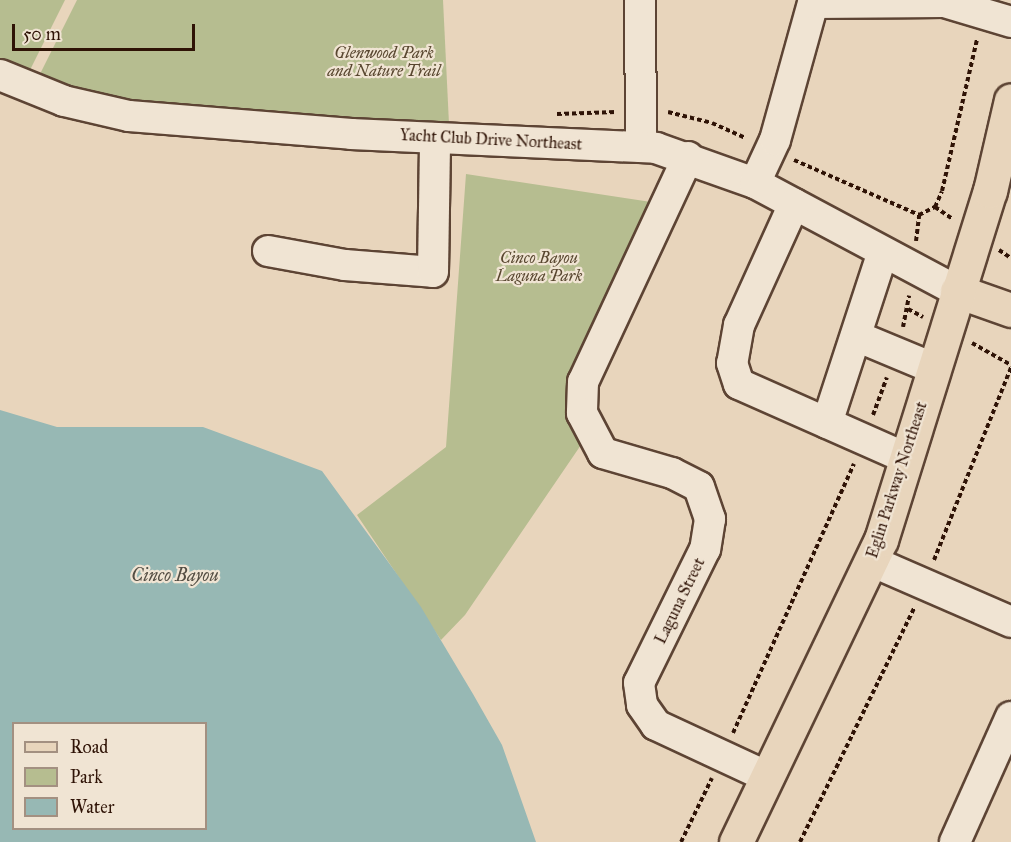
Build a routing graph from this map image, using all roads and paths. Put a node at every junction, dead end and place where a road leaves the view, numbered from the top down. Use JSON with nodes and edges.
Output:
{"nodes":[{"id":1,"x":640,"y":0,"type":"edge"},
{"id":2,"x":1011,"y":22,"type":"edge"},
{"id":3,"x":0,"y":75,"type":"edge"},
{"id":4,"x":1011,"y":100,"type":"edge"},
{"id":5,"x":435,"y":138,"type":"junction"},
{"id":6,"x":641,"y":147,"type":"junction"},
{"id":7,"x":688,"y":157,"type":"junction"},
{"id":8,"x":755,"y":183,"type":"junction"},
{"id":9,"x":794,"y":204,"type":"junction"},
{"id":10,"x":268,"y":251,"type":"dead end"},
{"id":11,"x":883,"y":252,"type":"junction"},
{"id":12,"x":957,"y":291,"type":"junction"},
{"id":13,"x":1011,"y":310,"type":"edge"},
{"id":14,"x":856,"y":336,"type":"junction"},
{"id":15,"x":933,"y":368,"type":"junction"},
{"id":16,"x":827,"y":423,"type":"junction"},
{"id":17,"x":906,"y":458,"type":"junction"},
{"id":18,"x":871,"y":561,"type":"junction"},
{"id":19,"x":1011,"y":622,"type":"edge"},
{"id":20,"x":1011,"y":717,"type":"edge"},
{"id":21,"x":837,"y":771,"type":"dead end"},
{"id":22,"x":768,"y":777,"type":"junction"},
{"id":23,"x":736,"y":842,"type":"edge"},
{"id":24,"x":800,"y":842,"type":"edge"},
{"id":25,"x":954,"y":842,"type":"edge"}],
"edges":[{"from":1,"to":6,"type":"street"},
{"from":2,"to":8,"type":"street"},
{"from":3,"to":5,"type":"street","name":"Yacht Club Drive Northeast"},
{"from":4,"to":12,"type":"main road","name":"Eglin Parkway Northeast"},
{"from":5,"to":6,"type":"street","name":"Yacht Club Drive Northeast"},
{"from":5,"to":10,"type":"street"},
{"from":6,"to":7,"type":"street","name":"Yacht Club Drive Northeast"},
{"from":7,"to":8,"type":"street","name":"Yacht Club Drive Northeast"},
{"from":7,"to":22,"type":"street","name":"Laguna Street"},
{"from":8,"to":9,"type":"street","name":"Yacht Club Drive Northeast"},
{"from":9,"to":11,"type":"street","name":"Yacht Club Drive Northeast"},
{"from":9,"to":16,"type":"street"},
{"from":11,"to":12,"type":"street","name":"Yacht Club Drive Northeast"},
{"from":11,"to":14,"type":"street"},
{"from":12,"to":13,"type":"main road"},
{"from":12,"to":15,"type":"main road","name":"Eglin Parkway Northeast"},
{"from":14,"to":15,"type":"street"},
{"from":14,"to":16,"type":"street"},
{"from":15,"to":17,"type":"main road","name":"Eglin Parkway Northeast"},
{"from":16,"to":17,"type":"street"},
{"from":17,"to":18,"type":"main road","name":"Eglin Parkway Northeast"},
{"from":18,"to":19,"type":"street"},
{"from":18,"to":22,"type":"main road","name":"Eglin Parkway Northeast"},
{"from":20,"to":25,"type":"street"},
{"from":21,"to":24,"type":"path"},
{"from":22,"to":23,"type":"main road","name":"Eglin Parkway Northeast"}]}
